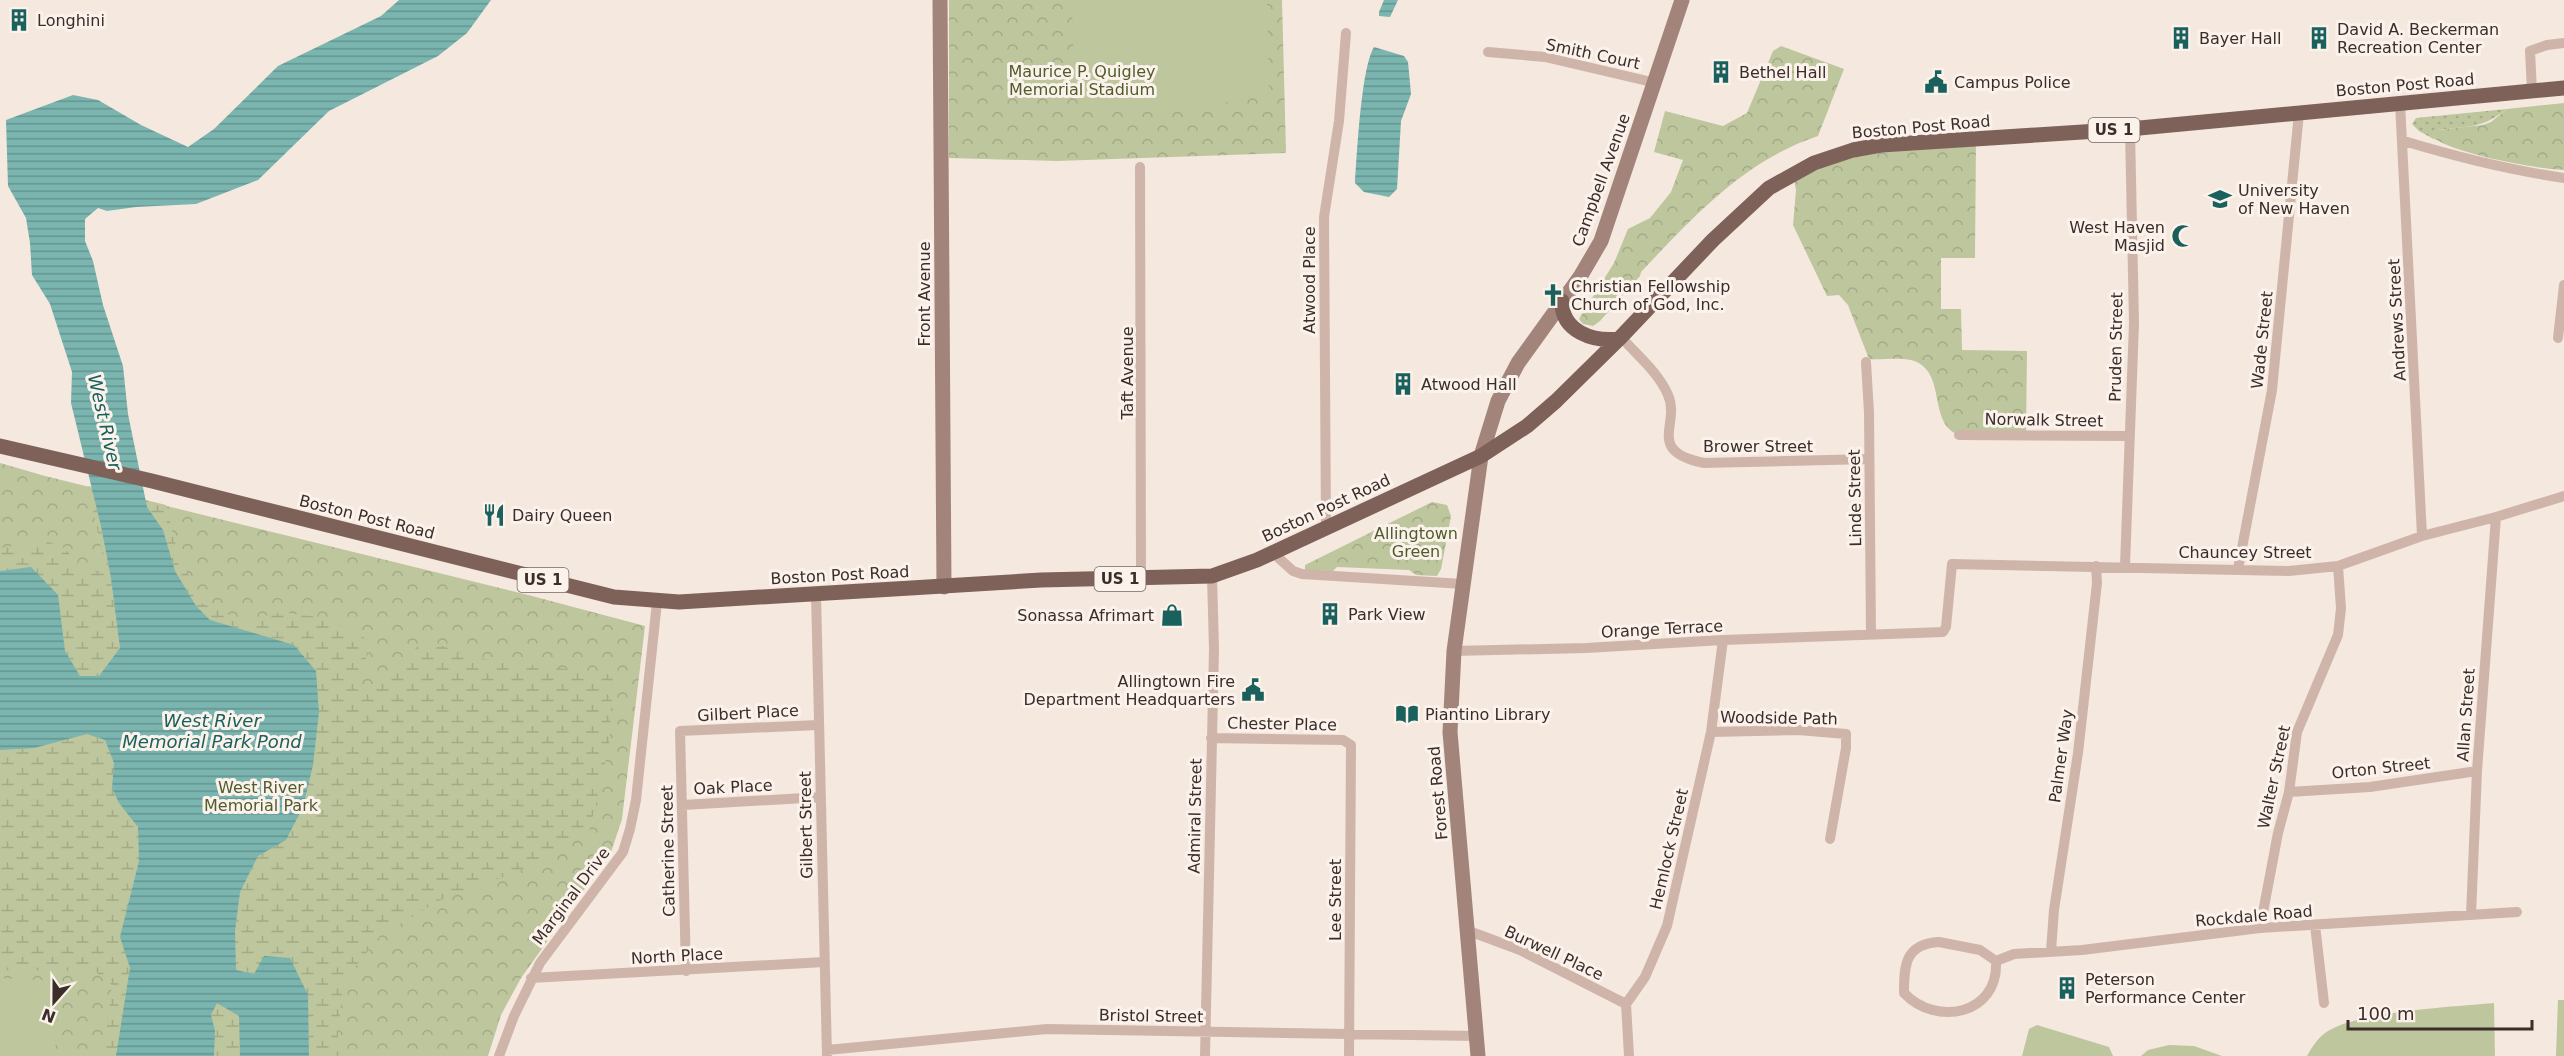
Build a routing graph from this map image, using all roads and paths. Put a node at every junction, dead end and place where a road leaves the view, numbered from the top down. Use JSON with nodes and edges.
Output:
{"nodes":[{"id":1,"x":940,"y":0,"type":"edge"},
{"id":2,"x":1682,"y":0,"type":"edge"},
{"id":3,"x":1346,"y":33,"type":"dead end"},
{"id":4,"x":2564,"y":43,"type":"edge"},
{"id":5,"x":1488,"y":52,"type":"dead end"},
{"id":6,"x":1656,"y":83,"type":"junction"},
{"id":7,"x":2564,"y":88,"type":"edge"},
{"id":8,"x":2532,"y":91,"type":"junction"},
{"id":9,"x":2400,"y":103,"type":"junction"},
{"id":10,"x":2299,"y":113,"type":"junction"},
{"id":11,"x":2130,"y":129,"type":"junction"},
{"id":12,"x":2404,"y":141,"type":"junction"},
{"id":13,"x":1140,"y":167,"type":"dead end"},
{"id":14,"x":2564,"y":178,"type":"edge"},
{"id":15,"x":2564,"y":285,"type":"edge"},
{"id":16,"x":1562,"y":301,"type":"junction"},
{"id":17,"x":1620,"y":338,"type":"junction"},
{"id":18,"x":2558,"y":338,"type":"dead end"},
{"id":19,"x":1866,"y":362,"type":"dead end"},
{"id":20,"x":1959,"y":435,"type":"dead end"},
{"id":21,"x":2129,"y":436,"type":"junction"},
{"id":22,"x":0,"y":446,"type":"edge"},
{"id":23,"x":1481,"y":456,"type":"junction"},
{"id":24,"x":1869,"y":459,"type":"junction"},
{"id":25,"x":2564,"y":496,"type":"edge"},
{"id":26,"x":2496,"y":517,"type":"junction"},
{"id":27,"x":1326,"y":529,"type":"junction"},
{"id":28,"x":2422,"y":536,"type":"junction"},
{"id":29,"x":1273,"y":553,"type":"junction"},
{"id":30,"x":2096,"y":566,"type":"junction"},
{"id":31,"x":2125,"y":566,"type":"junction"},
{"id":32,"x":2338,"y":566,"type":"junction"},
{"id":33,"x":2238,"y":569,"type":"junction"},
{"id":34,"x":1212,"y":576,"type":"junction"},
{"id":35,"x":1141,"y":578,"type":"junction"},
{"id":36,"x":1463,"y":584,"type":"junction"},
{"id":37,"x":944,"y":587,"type":"junction"},
{"id":38,"x":816,"y":594,"type":"junction"},
{"id":39,"x":657,"y":602,"type":"junction"},
{"id":40,"x":1871,"y":634,"type":"junction"},
{"id":41,"x":1723,"y":640,"type":"junction"},
{"id":42,"x":1454,"y":651,"type":"junction"},
{"id":43,"x":818,"y":725,"type":"junction"},
{"id":44,"x":680,"y":731,"type":"joint"},
{"id":45,"x":1711,"y":732,"type":"junction"},
{"id":46,"x":1211,"y":738,"type":"junction"},
{"id":47,"x":1351,"y":745,"type":"joint"},
{"id":48,"x":2477,"y":771,"type":"junction"},
{"id":49,"x":2289,"y":792,"type":"junction"},
{"id":50,"x":821,"y":797,"type":"junction"},
{"id":51,"x":683,"y":804,"type":"junction"},
{"id":52,"x":1830,"y":839,"type":"dead end"},
{"id":53,"x":2517,"y":912,"type":"dead end"},
{"id":54,"x":2470,"y":915,"type":"junction"},
{"id":55,"x":2315,"y":925,"type":"junction"},
{"id":56,"x":2260,"y":928,"type":"junction"},
{"id":57,"x":1469,"y":932,"type":"junction"},
{"id":58,"x":2051,"y":951,"type":"junction"},
{"id":59,"x":1996,"y":961,"type":"junction"},
{"id":60,"x":824,"y":963,"type":"junction"},
{"id":61,"x":686,"y":971,"type":"junction"},
{"id":62,"x":531,"y":978,"type":"junction"},
{"id":63,"x":2324,"y":1003,"type":"dead end"},
{"id":64,"x":1626,"y":1004,"type":"junction"},
{"id":65,"x":1205,"y":1032,"type":"junction"},
{"id":66,"x":1349,"y":1036,"type":"junction"},
{"id":67,"x":1476,"y":1036,"type":"junction"},
{"id":68,"x":827,"y":1053,"type":"edge"},
{"id":69,"x":499,"y":1056,"type":"edge"},
{"id":70,"x":1205,"y":1056,"type":"edge"},
{"id":71,"x":1349,"y":1056,"type":"edge"},
{"id":72,"x":1478,"y":1056,"type":"edge"},
{"id":73,"x":1629,"y":1056,"type":"edge"}],
"edges":[{"from":1,"to":37,"type":"main road","name":"Front Avenue"},
{"from":2,"to":6,"type":"main road","name":"Campbell Avenue"},
{"from":3,"to":27,"type":"street","name":"Atwood Place"},
{"from":4,"to":8,"type":"street"},
{"from":5,"to":6,"type":"street","name":"Smith Court"},
{"from":6,"to":16,"type":"main road","name":"Campbell Avenue"},
{"from":7,"to":8,"type":"main road","name":"Boston Post Road","number":"US 1"},
{"from":8,"to":9,"type":"main road","name":"Boston Post Road","number":"US 1"},
{"from":9,"to":10,"type":"main road","name":"Boston Post Road","number":"US 1"},
{"from":9,"to":12,"type":"street","name":"Andrews Street"},
{"from":10,"to":11,"type":"main road","name":"Boston Post Road","number":"US 1"},
{"from":10,"to":33,"type":"street","name":"Wade Street"},
{"from":11,"to":17,"type":"main road","name":"Boston Post Road","number":"US 1"},
{"from":11,"to":21,"type":"street","name":"Pruden Street"},
{"from":12,"to":14,"type":"street"},
{"from":12,"to":28,"type":"street","name":"Andrews Street"},
{"from":13,"to":35,"type":"street","name":"Taft Avenue"},
{"from":15,"to":18,"type":"street"},
{"from":16,"to":17,"type":"main road"},
{"from":16,"to":23,"type":"main road","name":"Campbell Avenue"},
{"from":17,"to":23,"type":"main road","name":"Boston Post Road","number":"US 1"},
{"from":17,"to":24,"type":"street","name":"Brower Street"},
{"from":19,"to":24,"type":"street","name":"Linde Street"},
{"from":20,"to":21,"type":"street","name":"Norwalk Street"},
{"from":21,"to":31,"type":"street","name":"Pruden Street"},
{"from":22,"to":39,"type":"main road","name":"Boston Post Road","number":"US 1"},
{"from":23,"to":27,"type":"main road","name":"Boston Post Road","number":"US 1"},
{"from":23,"to":36,"type":"main road","name":"Forest Road"},
{"from":24,"to":40,"type":"street","name":"Linde Street"},
{"from":25,"to":26,"type":"street","name":"Chauncey Street"},
{"from":26,"to":28,"type":"street","name":"Chauncey Street"},
{"from":26,"to":48,"type":"street","name":"Allan Street"},
{"from":27,"to":29,"type":"main road","name":"Boston Post Road","number":"US 1"},
{"from":28,"to":32,"type":"street","name":"Chauncey Street"},
{"from":29,"to":34,"type":"main road","name":"Boston Post Road","number":"US 1"},
{"from":29,"to":36,"type":"street"},
{"from":30,"to":31,"type":"street","name":"Chauncey Street"},
{"from":30,"to":40,"type":"street","name":"Chauncey Street"},
{"from":30,"to":58,"type":"street","name":"Palmer Way"},
{"from":31,"to":33,"type":"street","name":"Chauncey Street"},
{"from":32,"to":33,"type":"street","name":"Chauncey Street"},
{"from":32,"to":49,"type":"street","name":"Walter Street"},
{"from":34,"to":35,"type":"main road","name":"Boston Post Road","number":"US 1"},
{"from":34,"to":46,"type":"street","name":"Admiral Street"},
{"from":35,"to":37,"type":"main road","name":"Boston Post Road","number":"US 1"},
{"from":36,"to":42,"type":"main road","name":"Forest Road"},
{"from":37,"to":38,"type":"main road","name":"Boston Post Road","number":"US 1"},
{"from":38,"to":39,"type":"main road","name":"Boston Post Road","number":"US 1"},
{"from":38,"to":43,"type":"street","name":"Gilbert Street"},
{"from":39,"to":62,"type":"street","name":"Marginal Drive"},
{"from":40,"to":41,"type":"street","name":"Orange Terrace"},
{"from":41,"to":42,"type":"street","name":"Orange Terrace"},
{"from":41,"to":45,"type":"street","name":"Hemlock Street"},
{"from":42,"to":57,"type":"main road","name":"Forest Road"},
{"from":43,"to":44,"type":"street","name":"Gilbert Place"},
{"from":43,"to":50,"type":"street","name":"Gilbert Street"},
{"from":44,"to":51,"type":"street","name":"Catherine Street"},
{"from":45,"to":52,"type":"street","name":"Woodside Path"},
{"from":45,"to":64,"type":"street","name":"Hemlock Street"},
{"from":46,"to":47,"type":"street","name":"Chester Place"},
{"from":46,"to":65,"type":"street","name":"Admiral Street"},
{"from":47,"to":66,"type":"street","name":"Lee Street"},
{"from":48,"to":49,"type":"street","name":"Orton Street"},
{"from":48,"to":54,"type":"street","name":"Allan Street"},
{"from":49,"to":56,"type":"street","name":"Walter Street"},
{"from":50,"to":51,"type":"street","name":"Oak Place"},
{"from":50,"to":60,"type":"street","name":"Gilbert Street"},
{"from":51,"to":61,"type":"street","name":"Catherine Street"},
{"from":53,"to":54,"type":"street","name":"Rockdale Road"},
{"from":54,"to":55,"type":"street","name":"Rockdale Road"},
{"from":55,"to":56,"type":"street","name":"Rockdale Road"},
{"from":55,"to":63,"type":"street"},
{"from":56,"to":58,"type":"street","name":"Rockdale Road"},
{"from":57,"to":64,"type":"street","name":"Burwell Place"},
{"from":57,"to":67,"type":"main road","name":"Forest Road"},
{"from":58,"to":59,"type":"street","name":"Rockdale Road"},
{"from":59,"to":59,"type":"street"},
{"from":60,"to":61,"type":"street","name":"North Place"},
{"from":60,"to":68,"type":"street","name":"Gilbert Street"},
{"from":61,"to":62,"type":"street","name":"North Place"},
{"from":62,"to":69,"type":"street","name":"Marginal Drive"},
{"from":64,"to":73,"type":"street"},
{"from":65,"to":66,"type":"street","name":"Bristol Street"},
{"from":65,"to":68,"type":"street","name":"Bristol Street"},
{"from":65,"to":70,"type":"street","name":"Admiral Street"},
{"from":66,"to":67,"type":"street","name":"Bristol Street"},
{"from":66,"to":71,"type":"street","name":"Lee Street"},
{"from":67,"to":72,"type":"main road","name":"Forest Road"}]}
